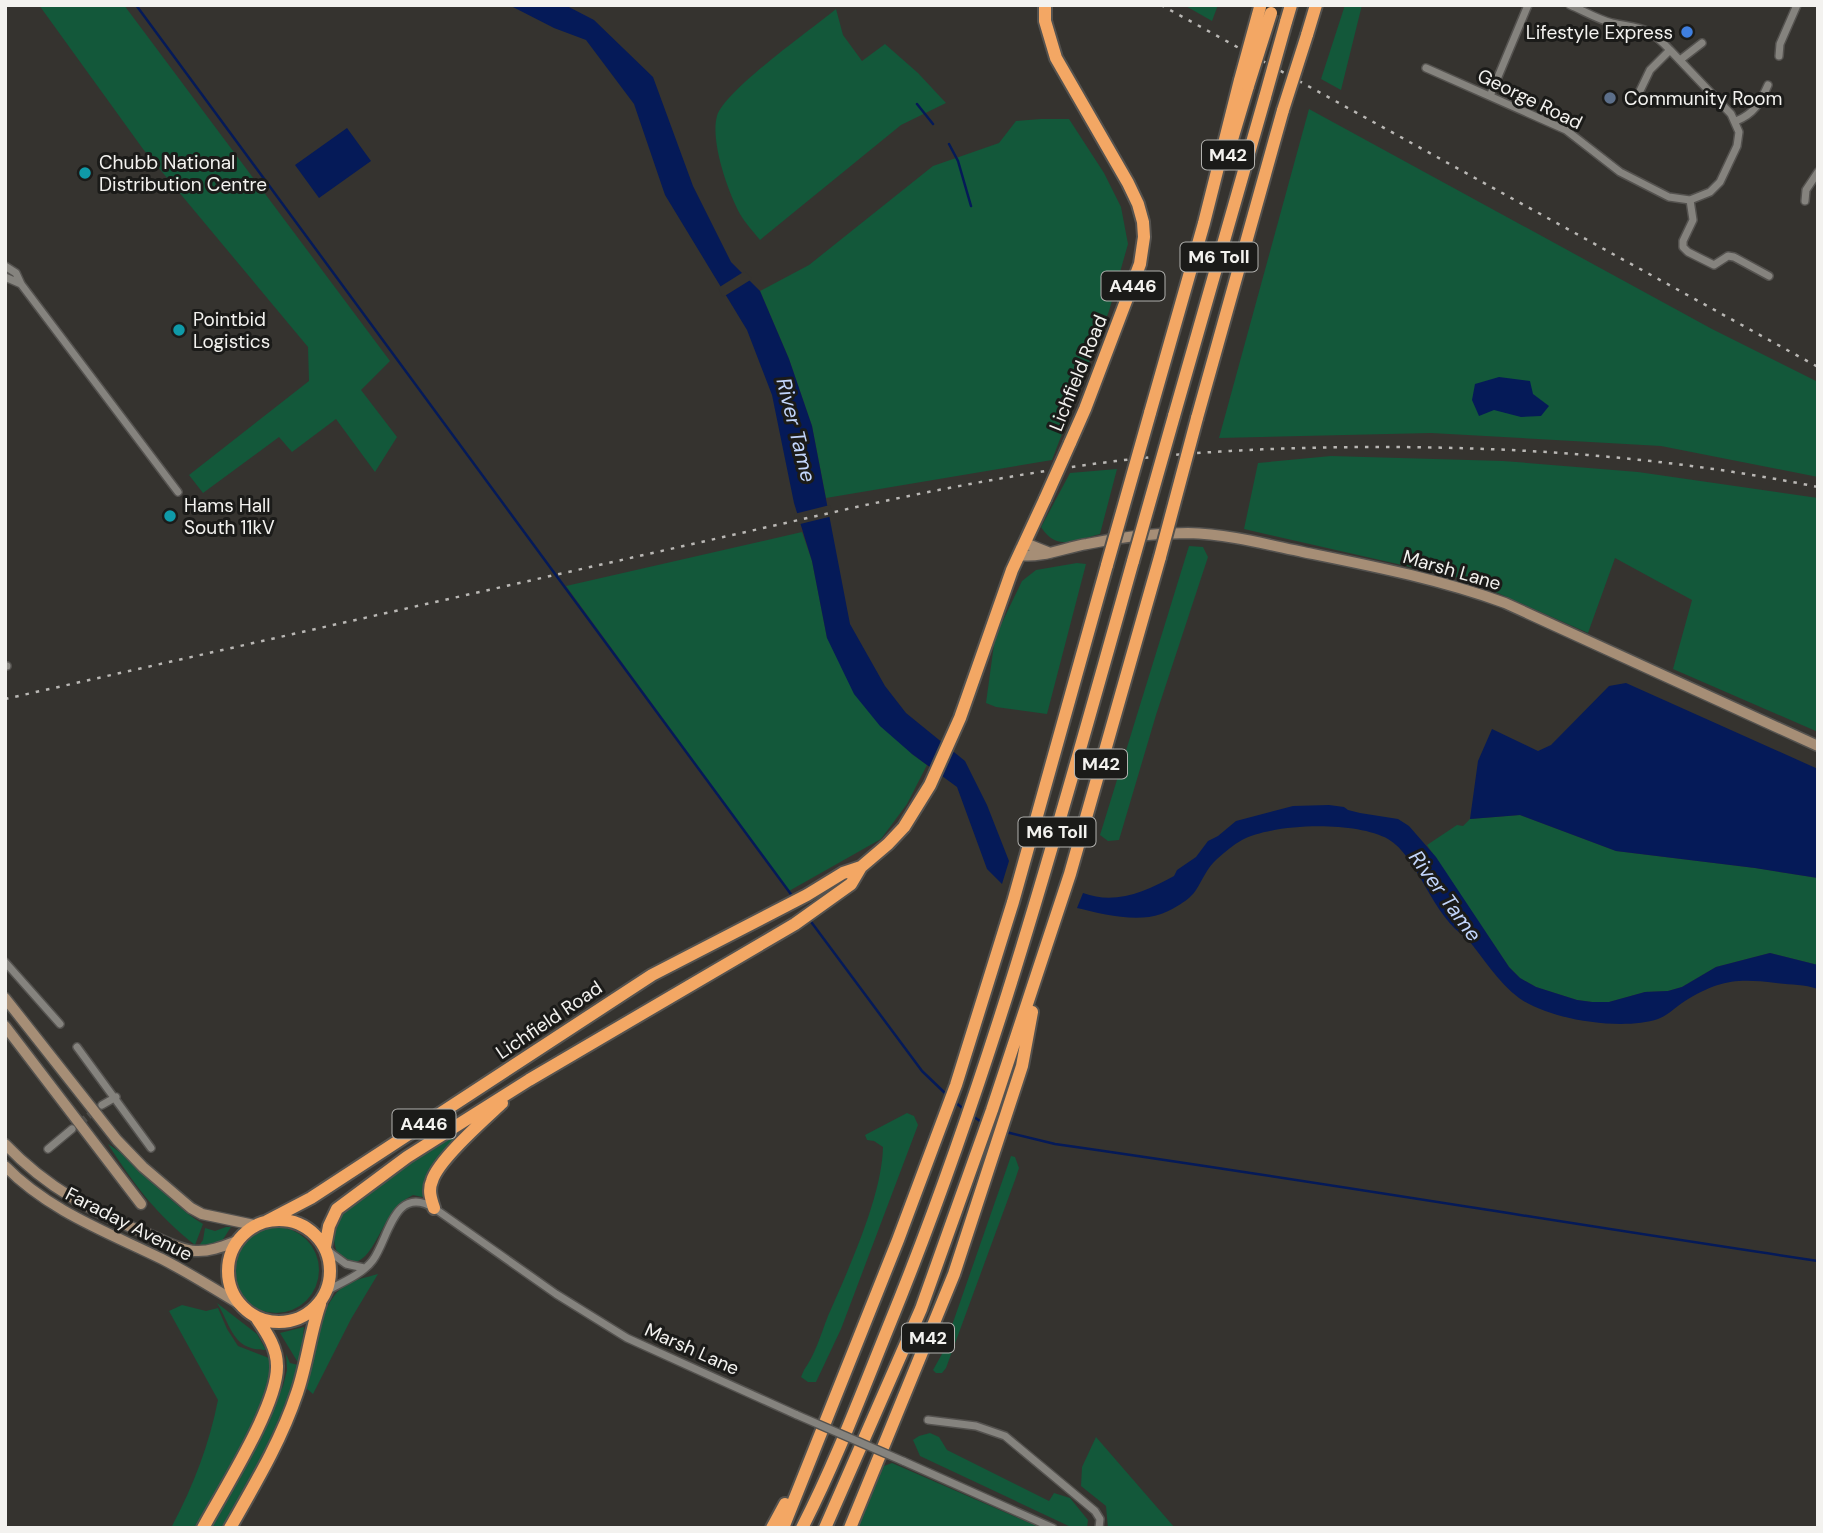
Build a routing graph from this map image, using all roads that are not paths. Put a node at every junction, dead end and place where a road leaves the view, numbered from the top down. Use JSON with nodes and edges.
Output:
{"nodes":[{"id":1,"x":1045,"y":5,"type":"edge"},
{"id":2,"x":1291,"y":5,"type":"edge"},
{"id":3,"x":1316,"y":5,"type":"edge"},
{"id":4,"x":1528,"y":5,"type":"edge"},
{"id":5,"x":1570,"y":5,"type":"edge"},
{"id":6,"x":1797,"y":5,"type":"edge"},
{"id":7,"x":1266,"y":8,"type":"edge"},
{"id":8,"x":1702,"y":43,"type":"dead end"},
{"id":9,"x":1670,"y":50,"type":"junction"},
{"id":10,"x":1779,"y":56,"type":"dead end"},
{"id":11,"x":1680,"y":60,"type":"junction"},
{"id":12,"x":1426,"y":68,"type":"dead end"},
{"id":13,"x":1768,"y":85,"type":"dead end"},
{"id":14,"x":1638,"y":94,"type":"dead end"},
{"id":15,"x":1490,"y":96,"type":"junction"},
{"id":16,"x":1736,"y":121,"type":"junction"},
{"id":17,"x":1818,"y":172,"type":"edge"},
{"id":18,"x":1690,"y":200,"type":"junction"},
{"id":19,"x":1805,"y":201,"type":"dead end"},
{"id":20,"x":5,"y":266,"type":"edge"},
{"id":21,"x":1769,"y":276,"type":"dead end"},
{"id":22,"x":5,"y":277,"type":"edge"},
{"id":23,"x":21,"y":284,"type":"junction"},
{"id":24,"x":177,"y":492,"type":"dead end"},
{"id":25,"x":1022,"y":549,"type":"junction"},
{"id":26,"x":1818,"y":746,"type":"edge"},
{"id":27,"x":861,"y":867,"type":"junction"},
{"id":28,"x":5,"y":962,"type":"edge"},
{"id":29,"x":1039,"y":971,"type":"junction"},
{"id":30,"x":5,"y":998,"type":"edge"},
{"id":31,"x":60,"y":1024,"type":"dead end"},
{"id":32,"x":5,"y":1026,"type":"edge"},
{"id":33,"x":77,"y":1047,"type":"dead end"},
{"id":34,"x":529,"y":1080,"type":"junction"},
{"id":35,"x":117,"y":1097,"type":"junction"},
{"id":36,"x":99,"y":1109,"type":"junction"},
{"id":37,"x":76,"y":1127,"type":"junction"},
{"id":38,"x":5,"y":1144,"type":"edge"},
{"id":39,"x":151,"y":1148,"type":"dead end"},
{"id":40,"x":48,"y":1149,"type":"dead end"},
{"id":41,"x":5,"y":1166,"type":"edge"},
{"id":42,"x":141,"y":1204,"type":"dead end"},
{"id":43,"x":434,"y":1208,"type":"junction"},
{"id":44,"x":267,"y":1221,"type":"junction"},
{"id":45,"x":254,"y":1225,"type":"junction"},
{"id":46,"x":237,"y":1241,"type":"junction"},
{"id":47,"x":326,"y":1249,"type":"junction"},
{"id":48,"x":364,"y":1268,"type":"junction"},
{"id":49,"x":325,"y":1294,"type":"junction"},
{"id":50,"x":241,"y":1305,"type":"junction"},
{"id":51,"x":255,"y":1316,"type":"junction"},
{"id":52,"x":928,"y":1420,"type":"dead end"},
{"id":53,"x":804,"y":1470,"type":"junction"},
{"id":54,"x":202,"y":1528,"type":"edge"},
{"id":55,"x":230,"y":1528,"type":"edge"},
{"id":56,"x":772,"y":1528,"type":"edge"},
{"id":57,"x":783,"y":1528,"type":"edge"},
{"id":58,"x":802,"y":1528,"type":"edge"},
{"id":59,"x":827,"y":1528,"type":"edge"},
{"id":60,"x":850,"y":1528,"type":"edge"},
{"id":61,"x":1053,"y":1528,"type":"edge"},
{"id":62,"x":1099,"y":1528,"type":"edge"}],
"edges":[{"from":1,"to":25,"type":"highway","name":"Lichfield Road","number":"A446","bridge":true},
{"from":2,"to":58,"type":"highway","number":"M6 Toll","bridge":true},
{"from":3,"to":29,"type":"highway","number":"M42","bridge":true},
{"from":4,"to":15,"type":"street"},
{"from":5,"to":9,"type":"street"},
{"from":6,"to":10,"type":"street"},
{"from":7,"to":53,"type":"highway","number":"M42","bridge":true},
{"from":8,"to":11,"type":"street"},
{"from":9,"to":11,"type":"street"},
{"from":9,"to":14,"type":"street"},
{"from":11,"to":16,"type":"street"},
{"from":12,"to":15,"type":"street","name":"George Road"},
{"from":13,"to":16,"type":"street"},
{"from":15,"to":18,"type":"street","name":"George Road"},
{"from":16,"to":18,"type":"street"},
{"from":17,"to":19,"type":"street"},
{"from":18,"to":21,"type":"street"},
{"from":20,"to":23,"type":"street"},
{"from":22,"to":23,"type":"street"},
{"from":23,"to":24,"type":"street"},
{"from":25,"to":26,"type":"street","name":"Marsh Lane"},
{"from":25,"to":27,"type":"highway","name":"Lichfield Road","number":"A446"},
{"from":27,"to":34,"type":"highway","name":"Lichfield Road","number":"A446"},
{"from":27,"to":44,"type":"highway","name":"Lichfield Road","number":"A446"},
{"from":28,"to":31,"type":"street"},
{"from":29,"to":59,"type":"highway","number":"M42"},
{"from":29,"to":60,"type":"highway","number":"M42"},
{"from":30,"to":36,"type":"street"},
{"from":32,"to":37,"type":"street","name":"Faraday Avenue"},
{"from":33,"to":35,"type":"street"},
{"from":34,"to":43,"type":"highway"},
{"from":34,"to":47,"type":"highway","name":"Lichfield Road","number":"A446"},
{"from":35,"to":36,"type":"street"},
{"from":35,"to":39,"type":"street"},
{"from":36,"to":37,"type":"street"},
{"from":36,"to":45,"type":"street"},
{"from":37,"to":40,"type":"street"},
{"from":37,"to":42,"type":"street","name":"Faraday Avenue"},
{"from":38,"to":46,"type":"street","name":"Faraday Avenue"},
{"from":41,"to":50,"type":"street","name":"Faraday Avenue"},
{"from":43,"to":48,"type":"street"},
{"from":43,"to":61,"type":"street","name":"Marsh Lane","bridge":true},
{"from":44,"to":45,"type":"highway"},
{"from":44,"to":47,"type":"highway"},
{"from":45,"to":46,"type":"highway"},
{"from":46,"to":50,"type":"highway"},
{"from":47,"to":48,"type":"street"},
{"from":47,"to":49,"type":"highway"},
{"from":48,"to":49,"type":"street"},
{"from":49,"to":51,"type":"highway"},
{"from":49,"to":55,"type":"highway"},
{"from":50,"to":51,"type":"highway"},
{"from":51,"to":54,"type":"highway"},
{"from":52,"to":62,"type":"street"},
{"from":53,"to":56,"type":"highway"},
{"from":53,"to":57,"type":"highway","number":"M42"}]}
